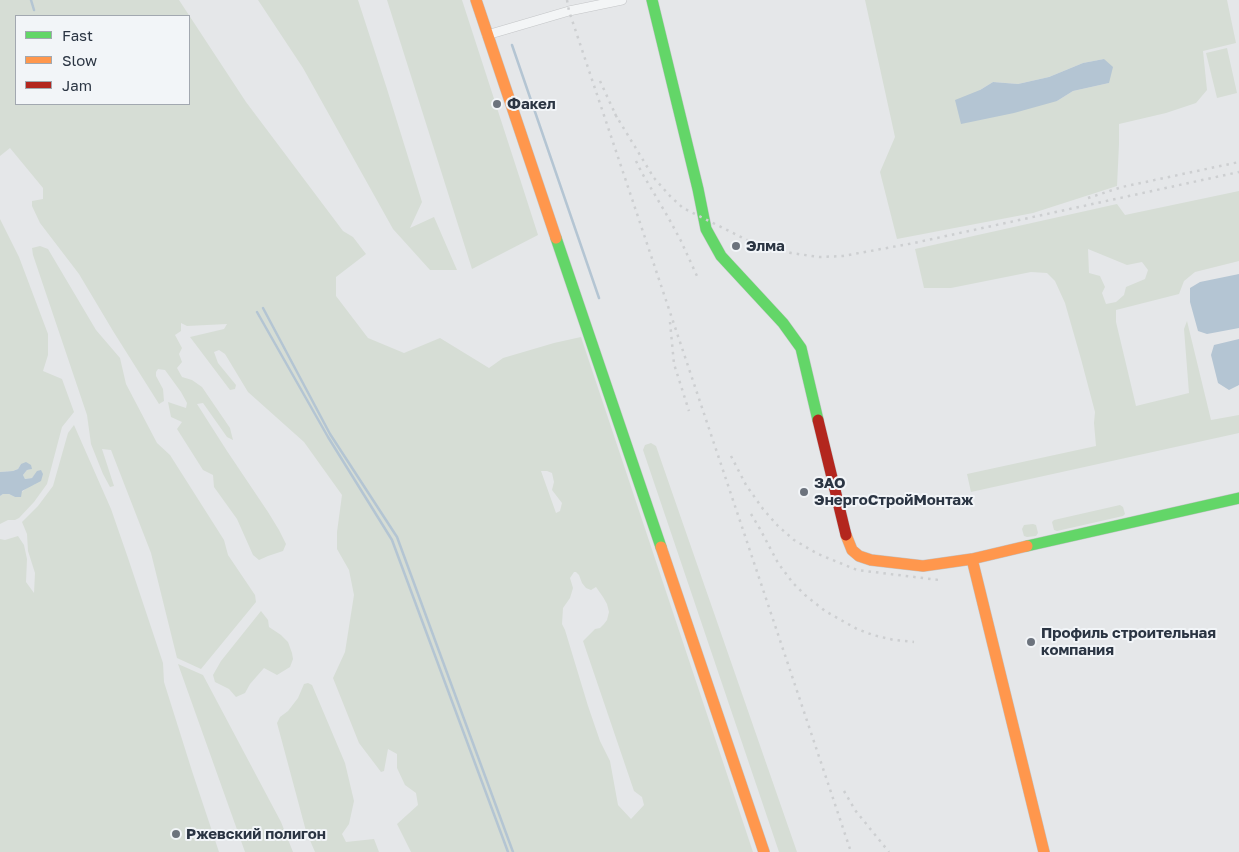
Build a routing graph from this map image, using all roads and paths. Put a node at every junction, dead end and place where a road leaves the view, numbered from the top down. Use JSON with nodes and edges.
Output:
{"nodes":[{"id":1,"x":476,"y":0,"type":"edge"},
{"id":2,"x":622,"y":0,"type":"edge"},
{"id":3,"x":652,"y":0,"type":"edge"},
{"id":4,"x":487,"y":35,"type":"junction"},
{"id":5,"x":1239,"y":498,"type":"edge"},
{"id":6,"x":972,"y":559,"type":"junction"},
{"id":7,"x":764,"y":852,"type":"edge"},
{"id":8,"x":1044,"y":852,"type":"edge"}],
"edges":[{"from":1,"to":4,"type":"street"},
{"from":2,"to":4,"type":"street"},
{"from":3,"to":6,"type":"street"},
{"from":4,"to":7,"type":"street"},
{"from":5,"to":6,"type":"street"},
{"from":6,"to":8,"type":"street"}]}
